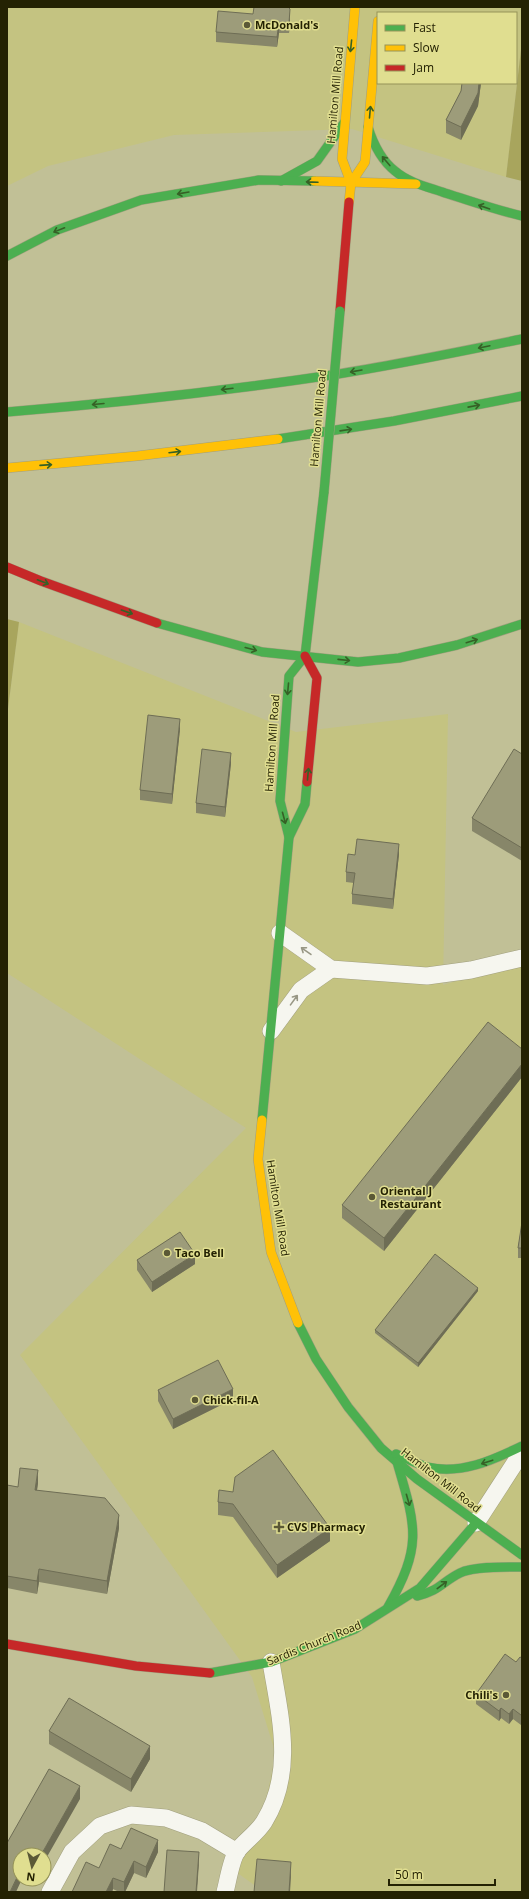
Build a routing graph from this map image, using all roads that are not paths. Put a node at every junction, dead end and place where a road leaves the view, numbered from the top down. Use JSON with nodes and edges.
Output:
{"nodes":[{"id":1,"x":355,"y":7,"type":"edge"},
{"id":2,"x":377,"y":36,"type":"edge"},
{"id":3,"x":344,"y":123,"type":"junction"},
{"id":4,"x":368,"y":128,"type":"junction"},
{"id":5,"x":281,"y":181,"type":"junction"},
{"id":6,"x":351,"y":183,"type":"junction"},
{"id":7,"x":416,"y":184,"type":"junction"},
{"id":8,"x":522,"y":216,"type":"edge"},
{"id":9,"x":7,"y":256,"type":"edge"},
{"id":10,"x":522,"y":339,"type":"edge"},
{"id":11,"x":522,"y":396,"type":"edge"},
{"id":12,"x":7,"y":412,"type":"edge"},
{"id":13,"x":7,"y":468,"type":"edge"},
{"id":14,"x":7,"y":567,"type":"edge"},
{"id":15,"x":522,"y":624,"type":"edge"},
{"id":16,"x":306,"y":656,"type":"junction"},
{"id":17,"x":289,"y":837,"type":"junction"},
{"id":18,"x":280,"y":933,"type":"junction"},
{"id":19,"x":522,"y":958,"type":"edge"},
{"id":20,"x":331,"y":969,"type":"junction"},
{"id":21,"x":271,"y":1031,"type":"junction"},
{"id":22,"x":522,"y":1446,"type":"edge"},
{"id":23,"x":382,"y":1448,"type":"junction"},
{"id":24,"x":522,"y":1452,"type":"edge"},
{"id":25,"x":397,"y":1462,"type":"junction"},
{"id":26,"x":476,"y":1523,"type":"junction"},
{"id":27,"x":522,"y":1555,"type":"edge"},
{"id":28,"x":522,"y":1567,"type":"edge"},
{"id":29,"x":406,"y":1598,"type":"junction"},
{"id":30,"x":388,"y":1608,"type":"junction"},
{"id":31,"x":7,"y":1644,"type":"edge"},
{"id":32,"x":271,"y":1662,"type":"junction"},
{"id":33,"x":237,"y":1852,"type":"junction"},
{"id":34,"x":50,"y":1892,"type":"edge"},
{"id":35,"x":225,"y":1892,"type":"edge"}],
"edges":[{"from":1,"to":3,"type":"main road","name":"Hamilton Mill Road","one_way":true},
{"from":4,"to":2,"type":"main road","name":"Hamilton Mill Road","one_way":true},
{"from":3,"to":5,"type":"main road"},
{"from":3,"to":6,"type":"main road","name":"Hamilton Mill Road"},
{"from":4,"to":6,"type":"main road","name":"Hamilton Mill Road"},
{"from":7,"to":4,"type":"main road","one_way":true},
{"from":6,"to":5,"type":"main road","one_way":true},
{"from":5,"to":9,"type":"main road","one_way":true},
{"from":6,"to":7,"type":"main road"},
{"from":6,"to":16,"type":"main road","name":"Hamilton Mill Road","bridge":true},
{"from":8,"to":7,"type":"main road","one_way":true},
{"from":10,"to":12,"type":"main road","one_way":true},
{"from":13,"to":11,"type":"main road","one_way":true},
{"from":14,"to":16,"type":"main road","one_way":true},
{"from":16,"to":15,"type":"main road","one_way":true},
{"from":17,"to":16,"type":"main road","name":"Hamilton Mill Road","one_way":true},
{"from":16,"to":17,"type":"main road","name":"Hamilton Mill Road","one_way":true},
{"from":17,"to":18,"type":"main road","name":"Hamilton Mill Road"},
{"from":20,"to":18,"type":"street","one_way":true},
{"from":18,"to":21,"type":"main road","name":"Hamilton Mill Road"},
{"from":19,"to":20,"type":"street"},
{"from":21,"to":20,"type":"street","one_way":true},
{"from":21,"to":23,"type":"main road","name":"Hamilton Mill Road"},
{"from":22,"to":23,"type":"main road","one_way":true},
{"from":23,"to":25,"type":"main road","name":"Hamilton Mill Road"},
{"from":24,"to":26,"type":"street","name":"Sardis Church Road"},
{"from":25,"to":26,"type":"main road","name":"Hamilton Mill Road"},
{"from":25,"to":30,"type":"main road","one_way":true},
{"from":26,"to":27,"type":"main road","name":"Hamilton Mill Road"},
{"from":26,"to":29,"type":"main road","name":"Sardis Church Road"},
{"from":29,"to":28,"type":"main road","one_way":true},
{"from":29,"to":30,"type":"main road","name":"Sardis Church Road"},
{"from":30,"to":32,"type":"main road","name":"Sardis Church Road"},
{"from":31,"to":32,"type":"main road","name":"Sardis Church Road"},
{"from":32,"to":33,"type":"street"},
{"from":33,"to":34,"type":"street"},
{"from":33,"to":35,"type":"street"}]}
